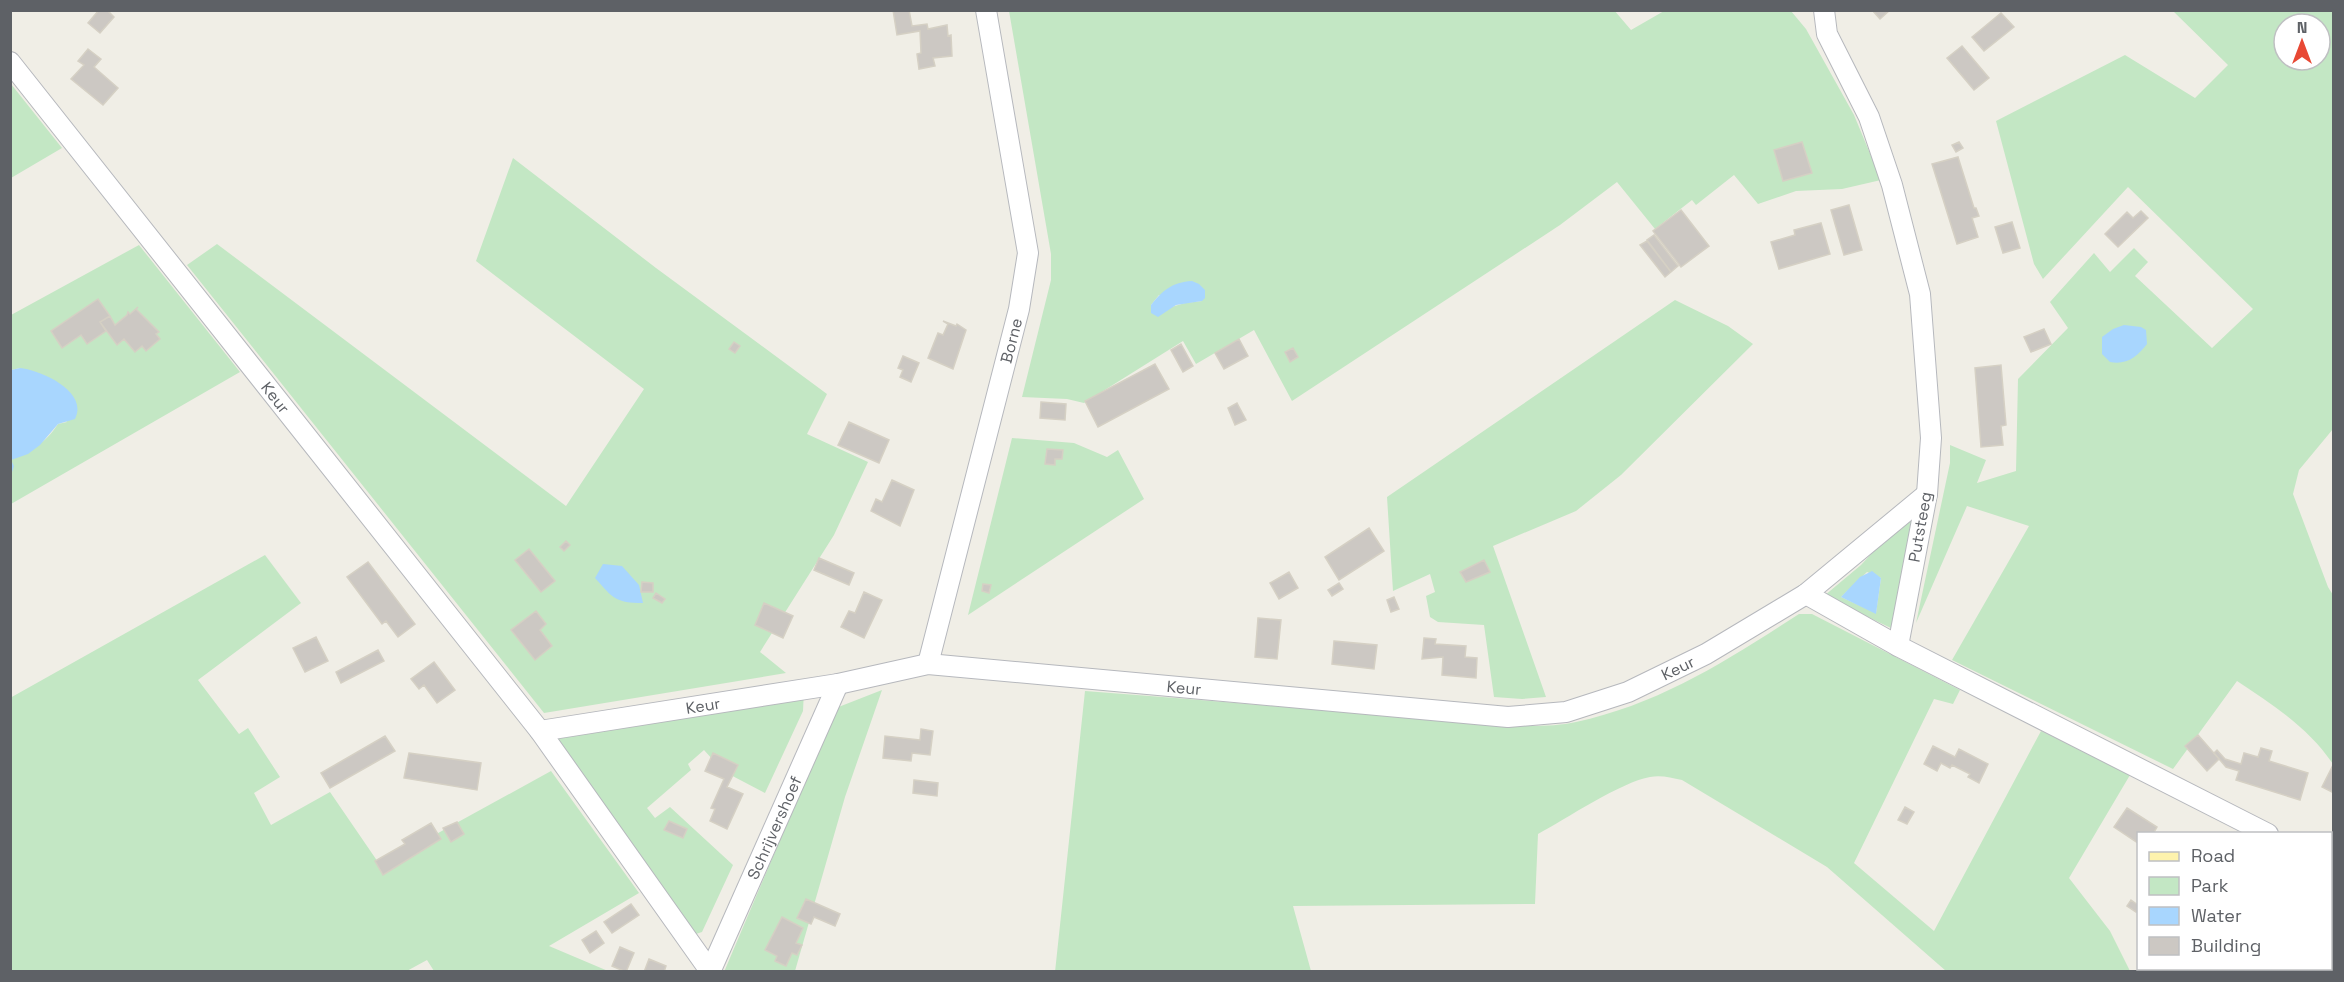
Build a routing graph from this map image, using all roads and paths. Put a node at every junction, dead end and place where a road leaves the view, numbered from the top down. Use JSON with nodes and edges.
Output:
{"nodes":[{"id":1,"x":986,"y":10,"type":"edge"},
{"id":2,"x":1824,"y":10,"type":"edge"},
{"id":3,"x":10,"y":62,"type":"edge"},
{"id":4,"x":1927,"y":495,"type":"junction"},
{"id":5,"x":1806,"y":594,"type":"junction"},
{"id":6,"x":1898,"y":646,"type":"junction"},
{"id":7,"x":928,"y":664,"type":"junction"},
{"id":8,"x":838,"y":684,"type":"junction"},
{"id":9,"x":540,"y":731,"type":"junction"},
{"id":10,"x":2264,"y":832,"type":"edge"},
{"id":11,"x":710,"y":971,"type":"edge"}],
"edges":[{"from":1,"to":7,"type":"street","name":"Borne"},
{"from":2,"to":4,"type":"street","name":"Putsteeg"},
{"from":3,"to":9,"type":"street","name":"Keur"},
{"from":4,"to":5,"type":"street","name":"Keur"},
{"from":4,"to":6,"type":"street","name":"Putsteeg"},
{"from":5,"to":6,"type":"street"},
{"from":5,"to":7,"type":"street","name":"Keur"},
{"from":6,"to":10,"type":"street"},
{"from":7,"to":8,"type":"street","name":"Keur"},
{"from":8,"to":9,"type":"street","name":"Keur"},
{"from":8,"to":11,"type":"street","name":"Schrijvershoef"},
{"from":9,"to":11,"type":"street","name":"Keur"}]}
